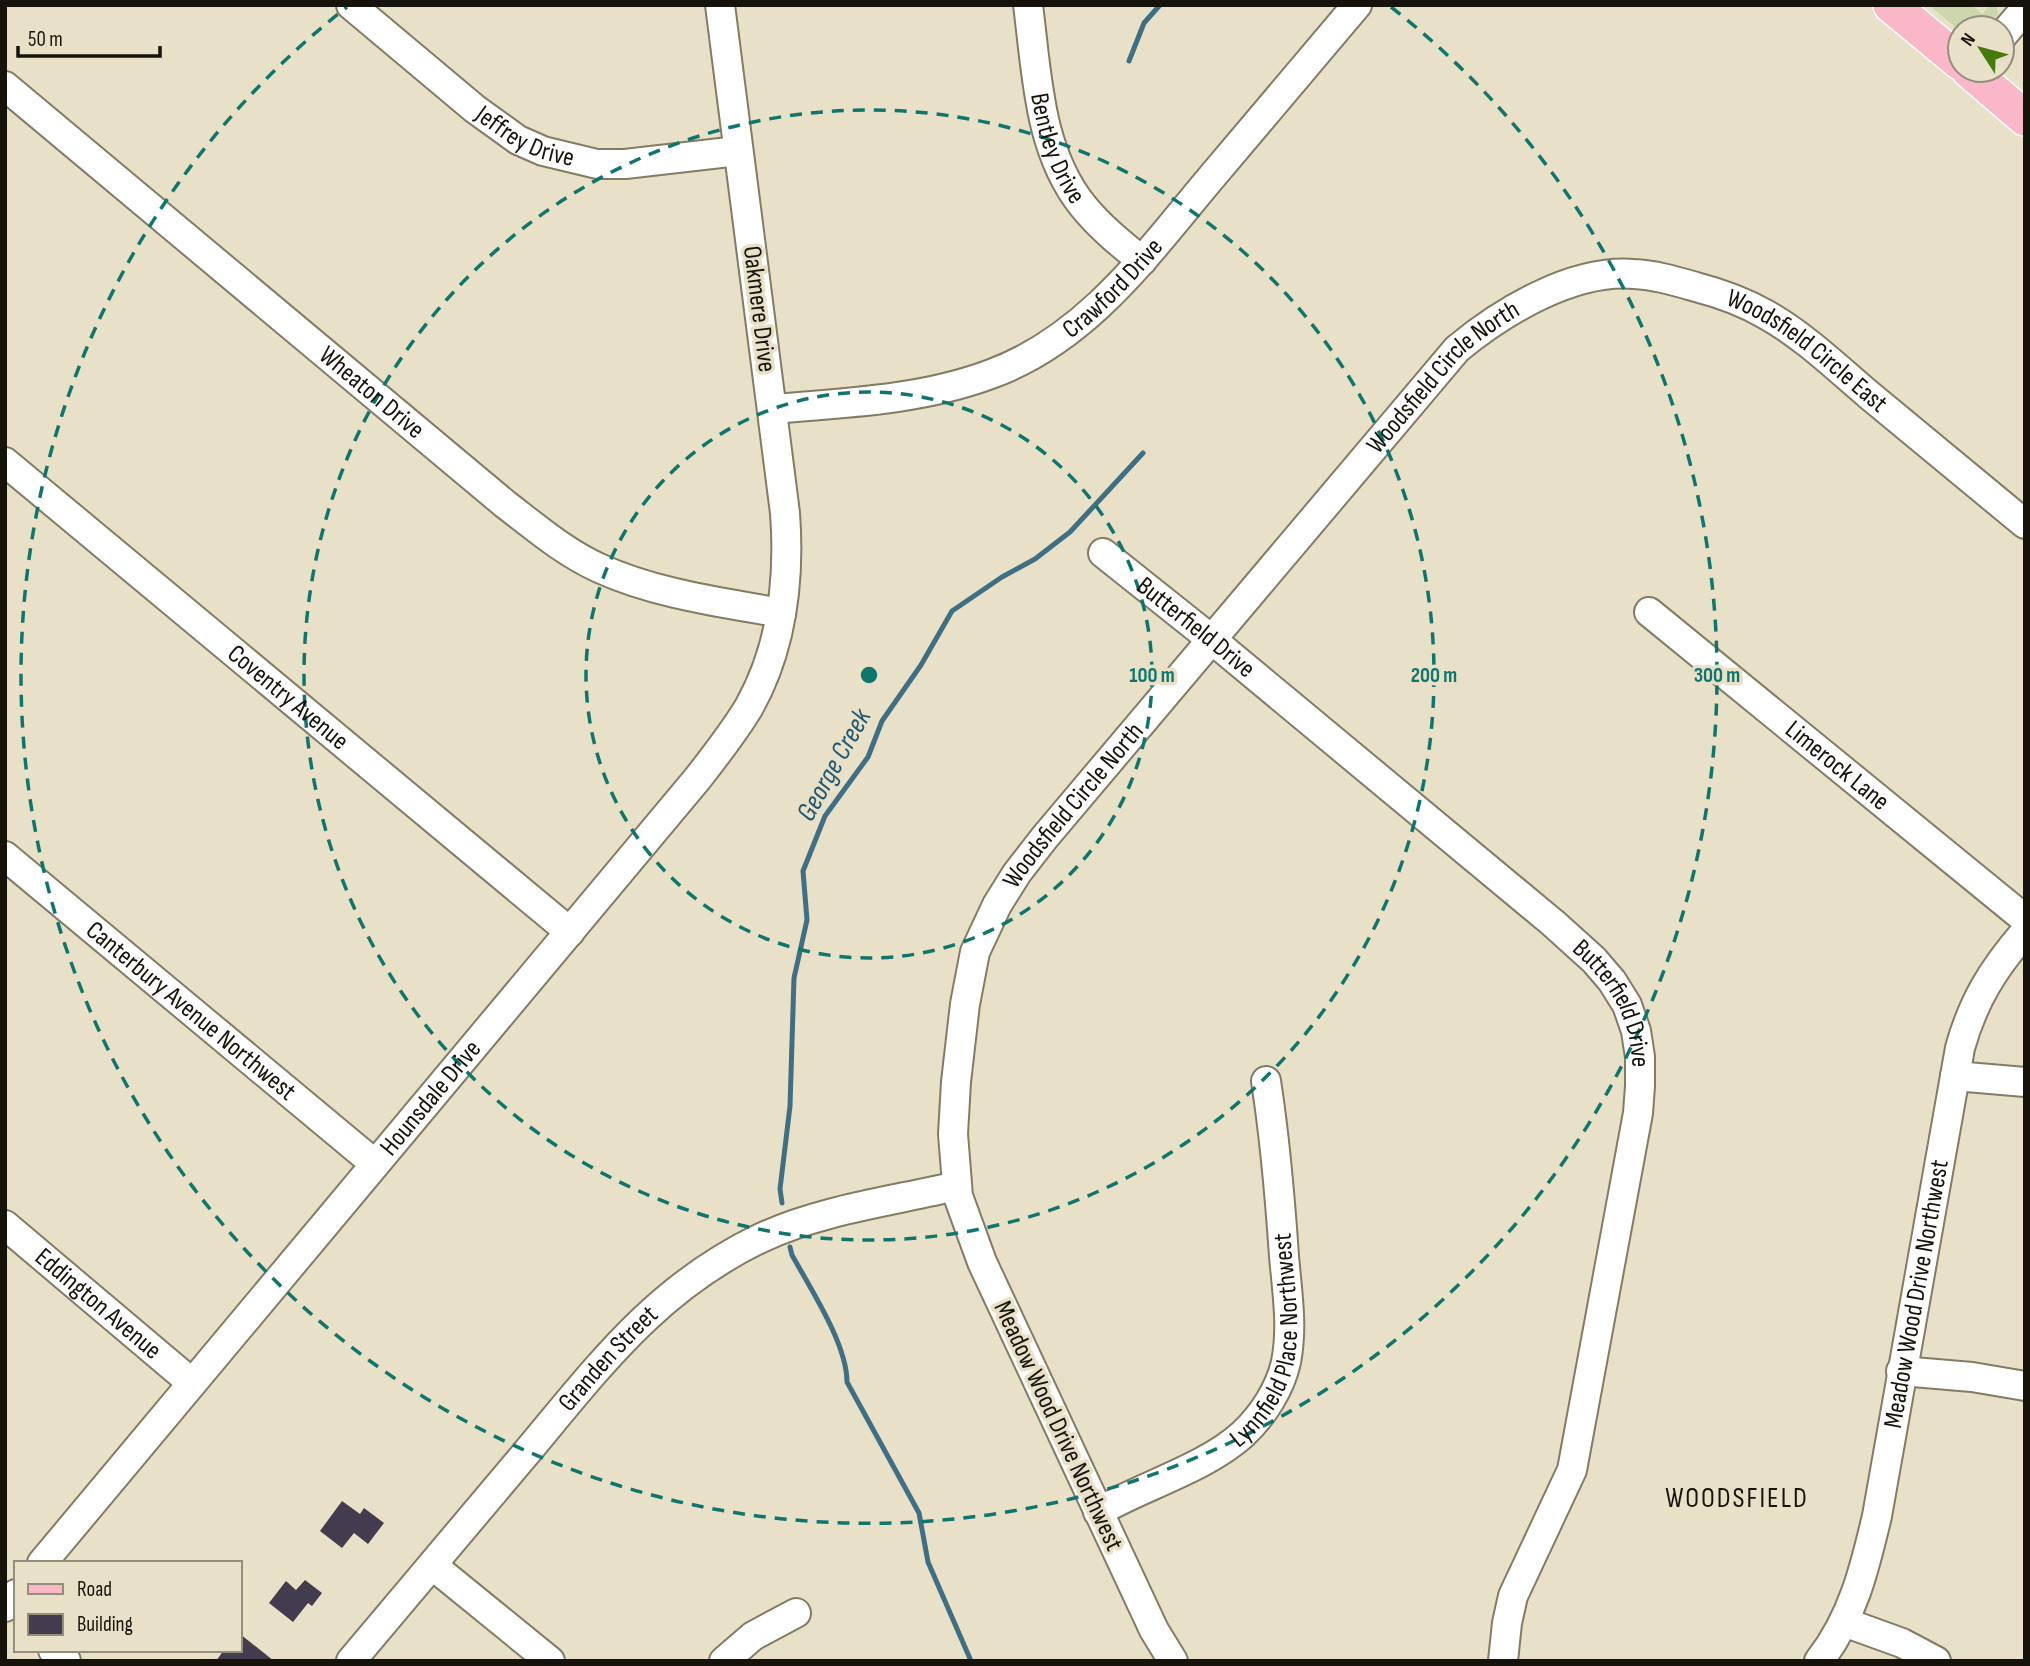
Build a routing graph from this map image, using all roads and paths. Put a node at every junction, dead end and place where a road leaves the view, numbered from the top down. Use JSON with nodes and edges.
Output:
{"nodes":[{"id":1,"x":351,"y":5,"type":"edge"},
{"id":2,"x":720,"y":5,"type":"edge"},
{"id":3,"x":1028,"y":5,"type":"edge"},
{"id":4,"x":1357,"y":5,"type":"edge"},
{"id":5,"x":1891,"y":5,"type":"edge"},
{"id":6,"x":1946,"y":50,"type":"edge"},
{"id":7,"x":1986,"y":84,"type":"edge"},
{"id":8,"x":5,"y":86,"type":"edge"},
{"id":9,"x":2025,"y":118,"type":"edge"},
{"id":10,"x":738,"y":151,"type":"junction"},
{"id":11,"x":1142,"y":261,"type":"junction"},
{"id":12,"x":1551,"y":291,"type":"joint"},
{"id":13,"x":772,"y":409,"type":"junction"},
{"id":14,"x":5,"y":462,"type":"edge"},
{"id":15,"x":2025,"y":524,"type":"edge"},
{"id":16,"x":1103,"y":553,"type":"dead end"},
{"id":17,"x":1649,"y":612,"type":"dead end"},
{"id":18,"x":781,"y":613,"type":"junction"},
{"id":19,"x":1211,"y":639,"type":"junction"},
{"id":20,"x":5,"y":856,"type":"edge"},
{"id":21,"x":2025,"y":919,"type":"edge"},
{"id":22,"x":569,"y":932,"type":"junction"},
{"id":23,"x":2025,"y":932,"type":"edge"},
{"id":24,"x":1955,"y":1076,"type":"junction"},
{"id":25,"x":1266,"y":1081,"type":"dead end"},
{"id":26,"x":2025,"y":1082,"type":"edge"},
{"id":27,"x":375,"y":1164,"type":"junction"},
{"id":28,"x":956,"y":1186,"type":"junction"},
{"id":29,"x":5,"y":1225,"type":"edge"},
{"id":30,"x":1901,"y":1371,"type":"junction"},
{"id":31,"x":192,"y":1383,"type":"junction"},
{"id":32,"x":2025,"y":1386,"type":"edge"},
{"id":33,"x":1098,"y":1512,"type":"junction"},
{"id":34,"x":44,"y":1561,"type":"edge"},
{"id":35,"x":432,"y":1565,"type":"junction"},
{"id":36,"x":796,"y":1613,"type":"dead end"},
{"id":37,"x":1844,"y":1622,"type":"junction"},
{"id":38,"x":351,"y":1661,"type":"edge"},
{"id":39,"x":550,"y":1661,"type":"edge"},
{"id":40,"x":724,"y":1661,"type":"edge"},
{"id":41,"x":1173,"y":1661,"type":"edge"},
{"id":42,"x":1503,"y":1661,"type":"edge"},
{"id":43,"x":1819,"y":1661,"type":"edge"},
{"id":44,"x":1936,"y":1661,"type":"edge"}],
"edges":[{"from":1,"to":10,"type":"street","name":"Jeffrey Drive"},
{"from":2,"to":10,"type":"street","name":"Oakmere Drive"},
{"from":3,"to":11,"type":"street","name":"Bentley Drive"},
{"from":4,"to":11,"type":"street","name":"Crawford Drive"},
{"from":5,"to":6,"type":"main road"},
{"from":7,"to":9,"type":"main road"},
{"from":8,"to":18,"type":"street","name":"Wheaton Drive"},
{"from":10,"to":13,"type":"street","name":"Oakmere Drive"},
{"from":11,"to":13,"type":"street","name":"Crawford Drive"},
{"from":12,"to":15,"type":"street","name":"Woodsfield Circle East"},
{"from":12,"to":19,"type":"street","name":"Woodsfield Circle North"},
{"from":13,"to":18,"type":"street","name":"Oakmere Drive"},
{"from":14,"to":22,"type":"street","name":"Coventry Avenue"},
{"from":16,"to":19,"type":"street","name":"Butterfield Drive"},
{"from":17,"to":21,"type":"street","name":"Limerock Lane"},
{"from":18,"to":22,"type":"street","name":"Hounsdale Drive"},
{"from":19,"to":28,"type":"street","name":"Woodsfield Circle North"},
{"from":19,"to":42,"type":"street","name":"Butterfield Drive"},
{"from":20,"to":27,"type":"street","name":"Canterbury Avenue Northwest"},
{"from":22,"to":27,"type":"street","name":"Hounsdale Drive"},
{"from":23,"to":24,"type":"street","name":"Meadow Wood Drive Northwest"},
{"from":24,"to":26,"type":"street"},
{"from":24,"to":30,"type":"street","name":"Meadow Wood Drive Northwest"},
{"from":25,"to":33,"type":"street","name":"Lynnfield Place Northwest"},
{"from":27,"to":31,"type":"street","name":"Hounsdale Drive"},
{"from":28,"to":33,"type":"street","name":"Meadow Wood Drive Northwest"},
{"from":28,"to":35,"type":"street","name":"Granden Street"},
{"from":29,"to":31,"type":"street","name":"Eddington Avenue"},
{"from":30,"to":32,"type":"street"},
{"from":30,"to":37,"type":"street","name":"Meadow Wood Drive Northwest"},
{"from":31,"to":34,"type":"street","name":"Hounsdale Drive"},
{"from":33,"to":41,"type":"street","name":"Meadow Wood Drive Northwest"},
{"from":35,"to":38,"type":"street","name":"Granden Street"},
{"from":35,"to":39,"type":"street"},
{"from":36,"to":40,"type":"street"},
{"from":37,"to":43,"type":"street","name":"Meadow Wood Drive Northwest"},
{"from":37,"to":44,"type":"street"}]}
